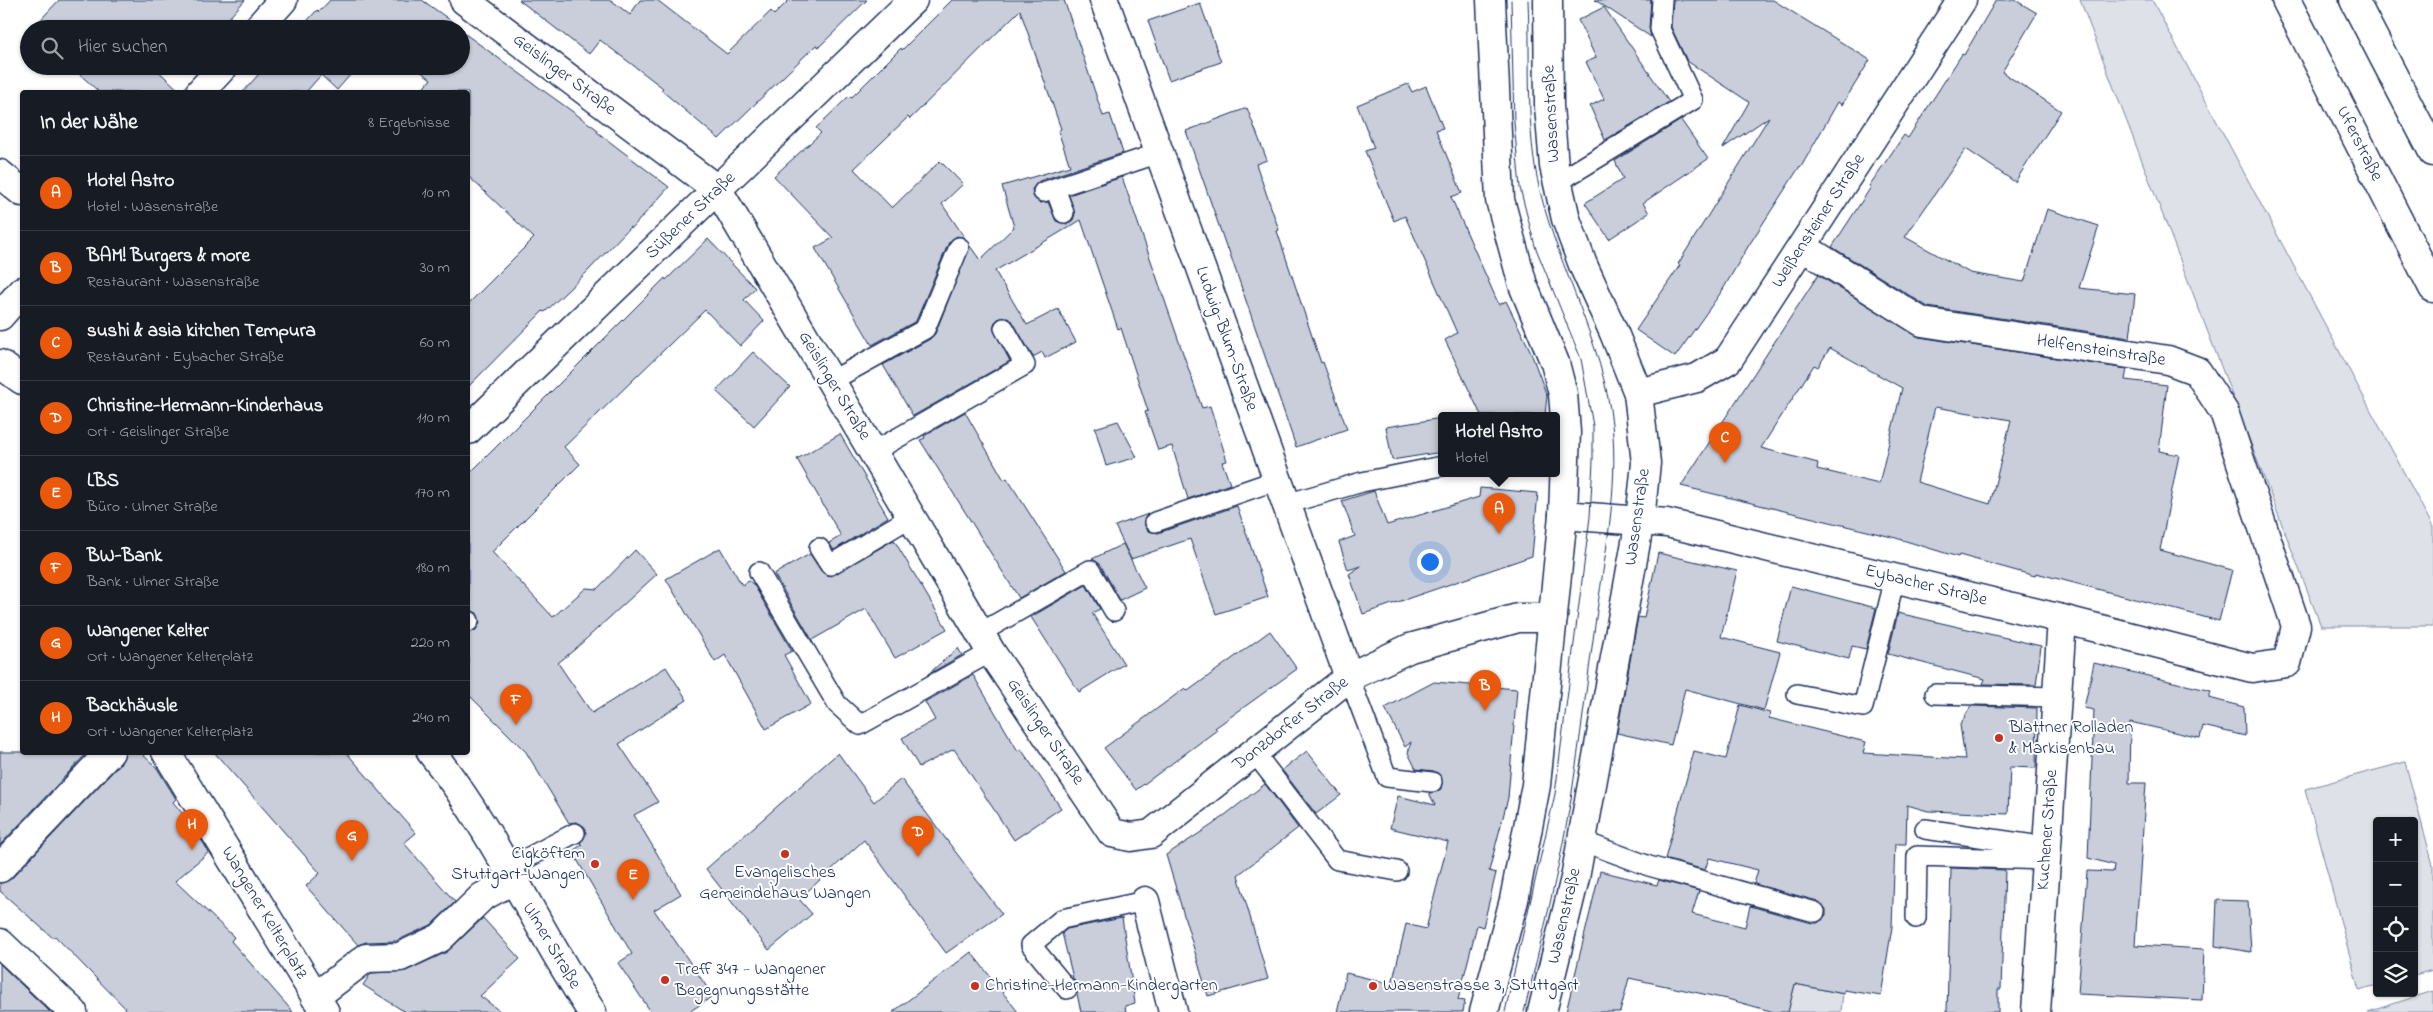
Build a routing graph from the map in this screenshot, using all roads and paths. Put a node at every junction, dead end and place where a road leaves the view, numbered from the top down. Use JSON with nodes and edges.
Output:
{"nodes":[{"id":1,"x":283,"y":0,"type":"edge"},
{"id":2,"x":464,"y":0,"type":"edge"},
{"id":3,"x":913,"y":0,"type":"edge"},
{"id":4,"x":1104,"y":0,"type":"edge"},
{"id":5,"x":1491,"y":0,"type":"edge"},
{"id":6,"x":1548,"y":0,"type":"edge"},
{"id":7,"x":1662,"y":0,"type":"edge"},
{"id":8,"x":1962,"y":0,"type":"edge"},
{"id":9,"x":2286,"y":0,"type":"edge"},
{"id":10,"x":2354,"y":0,"type":"edge"},
{"id":11,"x":265,"y":20,"type":"edge"},
{"id":12,"x":216,"y":75,"type":"edge"},
{"id":13,"x":202,"y":90,"type":"edge"},
{"id":14,"x":2433,"y":152,"type":"edge"},
{"id":15,"x":1159,"y":153,"type":"junction"},
{"id":16,"x":0,"y":174,"type":"edge"},
{"id":17,"x":1558,"y":182,"type":"junction"},
{"id":18,"x":20,"y":190,"type":"edge"},
{"id":19,"x":718,"y":190,"type":"junction"},
{"id":20,"x":1064,"y":213,"type":"dead end"},
{"id":21,"x":959,"y":247,"type":"dead end"},
{"id":22,"x":1803,"y":247,"type":"junction"},
{"id":23,"x":2433,"y":288,"type":"edge"},
{"id":24,"x":20,"y":293,"type":"edge"},
{"id":25,"x":0,"y":316,"type":"edge"},
{"id":26,"x":1004,"y":328,"type":"dead end"},
{"id":27,"x":0,"y":364,"type":"edge"},
{"id":28,"x":20,"y":379,"type":"edge"},
{"id":29,"x":831,"y":381,"type":"junction"},
{"id":30,"x":1638,"y":393,"type":"junction"},
{"id":31,"x":470,"y":428,"type":"edge"},
{"id":32,"x":873,"y":452,"type":"junction"},
{"id":33,"x":1438,"y":467,"type":"edge"},
{"id":34,"x":1282,"y":492,"type":"junction"},
{"id":35,"x":1563,"y":515,"type":"junction"},
{"id":36,"x":911,"y":516,"type":"junction"},
{"id":37,"x":1640,"y":520,"type":"junction"},
{"id":38,"x":1155,"y":522,"type":"dead end"},
{"id":39,"x":819,"y":548,"type":"dead end"},
{"id":40,"x":759,"y":572,"type":"dead end"},
{"id":41,"x":1895,"y":578,"type":"junction"},
{"id":42,"x":1114,"y":611,"type":"dead end"},
{"id":43,"x":1553,"y":618,"type":"junction"},
{"id":44,"x":2062,"y":619,"type":"junction"},
{"id":45,"x":985,"y":642,"type":"junction"},
{"id":46,"x":2286,"y":663,"type":"joint"},
{"id":47,"x":1349,"y":677,"type":"junction"},
{"id":48,"x":1797,"y":694,"type":"dead end"},
{"id":49,"x":1935,"y":694,"type":"dead end"},
{"id":50,"x":2057,"y":697,"type":"junction"},
{"id":51,"x":1254,"y":752,"type":"junction"},
{"id":52,"x":107,"y":755,"type":"edge"},
{"id":53,"x":168,"y":755,"type":"edge"},
{"id":54,"x":433,"y":755,"type":"edge"},
{"id":55,"x":1432,"y":782,"type":"dead end"},
{"id":56,"x":1925,"y":829,"type":"dead end"},
{"id":57,"x":575,"y":833,"type":"dead end"},
{"id":58,"x":1131,"y":837,"type":"joint"},
{"id":59,"x":1582,"y":841,"type":"junction"},
{"id":60,"x":2046,"y":854,"type":"junction"},
{"id":61,"x":0,"y":868,"type":"edge"},
{"id":62,"x":1397,"y":871,"type":"dead end"},
{"id":63,"x":509,"y":874,"type":"junction"},
{"id":64,"x":1145,"y":901,"type":"joint"},
{"id":65,"x":1815,"y":912,"type":"dead end"},
{"id":66,"x":1916,"y":918,"type":"dead end"},
{"id":67,"x":0,"y":943,"type":"edge"},
{"id":68,"x":1067,"y":989,"type":"dead end"},
{"id":69,"x":320,"y":1004,"type":"edge"},
{"id":70,"x":73,"y":1012,"type":"edge"},
{"id":71,"x":592,"y":1012,"type":"edge"},
{"id":72,"x":1173,"y":1012,"type":"edge"},
{"id":73,"x":1484,"y":1012,"type":"edge"},
{"id":74,"x":1542,"y":1012,"type":"edge"},
{"id":75,"x":2036,"y":1012,"type":"edge"}],
"edges":[{"from":1,"to":11,"type":"main road"},
{"from":2,"to":19,"type":"main road","name":"Geislinger Straße"},
{"from":3,"to":19,"type":"main road","name":"Süßener Straße"},
{"from":4,"to":15,"type":"main road","name":"Ludwig-Blum-Straße"},
{"from":5,"to":35,"type":"main road"},
{"from":6,"to":17,"type":"main road","name":"Wasenstraße"},
{"from":7,"to":17,"type":"lane"},
{"from":8,"to":22,"type":"main road","name":"Weißensteiner Straße"},
{"from":9,"to":23,"type":"main road","name":"Uferstraße"},
{"from":10,"to":14,"type":"main road"},
{"from":12,"to":13,"type":"main road"},
{"from":15,"to":20,"type":"lane"},
{"from":15,"to":34,"type":"main road","name":"Ludwig-Blum-Straße"},
{"from":16,"to":18,"type":"main road"},
{"from":17,"to":30,"type":"main road","name":"Wasenstraße"},
{"from":19,"to":29,"type":"main road","name":"Geislinger Straße"},
{"from":19,"to":31,"type":"main road","name":"Süßener Straße"},
{"from":21,"to":29,"type":"lane"},
{"from":22,"to":30,"type":"main road","name":"Weißensteiner Straße"},
{"from":22,"to":46,"type":"main road","name":"Helfensteinstraße"},
{"from":24,"to":25,"type":"main road"},
{"from":26,"to":32,"type":"lane"},
{"from":27,"to":28,"type":"main road"},
{"from":29,"to":32,"type":"main road","name":"Geislinger Straße"},
{"from":30,"to":37,"type":"main road","name":"Wasenstraße"},
{"from":32,"to":36,"type":"main road","name":"Geislinger Straße"},
{"from":33,"to":34,"type":"lane"},
{"from":34,"to":38,"type":"lane"},
{"from":34,"to":47,"type":"main road","name":"Ludwig-Blum-Straße"},
{"from":35,"to":37,"type":"main road","name":"Eybacher Straße"},
{"from":35,"to":43,"type":"main road"},
{"from":36,"to":39,"type":"lane"},
{"from":36,"to":45,"type":"main road","name":"Geislinger Straße"},
{"from":37,"to":41,"type":"main road","name":"Eybacher Straße"},
{"from":37,"to":59,"type":"main road","name":"Wasenstraße"},
{"from":40,"to":45,"type":"lane"},
{"from":41,"to":44,"type":"main road","name":"Eybacher Straße"},
{"from":41,"to":48,"type":"lane"},
{"from":42,"to":45,"type":"lane"},
{"from":43,"to":47,"type":"main road","name":"Donzdorfer Straße"},
{"from":43,"to":73,"type":"main road"},
{"from":44,"to":46,"type":"main road","name":"Eybacher Straße"},
{"from":44,"to":50,"type":"main road","name":"Kuchener Straße"},
{"from":45,"to":58,"type":"main road","name":"Geislinger Straße"},
{"from":47,"to":51,"type":"main road","name":"Donzdorfer Straße"},
{"from":47,"to":55,"type":"lane"},
{"from":49,"to":50,"type":"lane"},
{"from":50,"to":60,"type":"main road","name":"Kuchener Straße"},
{"from":51,"to":58,"type":"main road","name":"Donzdorfer Straße"},
{"from":51,"to":62,"type":"lane"},
{"from":52,"to":61,"type":"main road"},
{"from":53,"to":69,"type":"main road","name":"Wangener Kelterplatz"},
{"from":54,"to":63,"type":"main road","name":"Ulmer Straße"},
{"from":56,"to":60,"type":"lane"},
{"from":57,"to":63,"type":"lane"},
{"from":59,"to":65,"type":"lane"},
{"from":59,"to":74,"type":"main road","name":"Wasenstraße"},
{"from":60,"to":66,"type":"lane"},
{"from":60,"to":75,"type":"main road","name":"Kuchener Straße"},
{"from":63,"to":69,"type":"main road","name":"Wangener Kelterplatz"},
{"from":63,"to":71,"type":"main road","name":"Ulmer Straße"},
{"from":64,"to":68,"type":"lane"},
{"from":64,"to":72,"type":"main road"},
{"from":67,"to":70,"type":"main road"}]}
